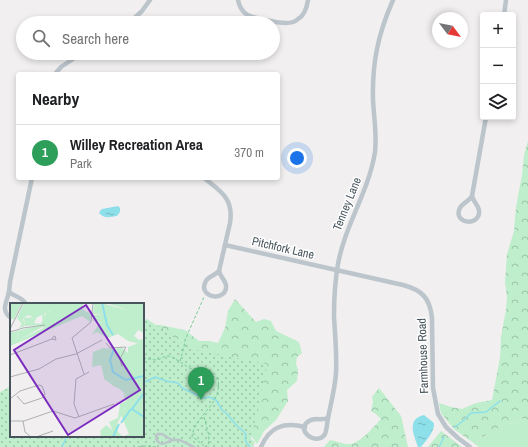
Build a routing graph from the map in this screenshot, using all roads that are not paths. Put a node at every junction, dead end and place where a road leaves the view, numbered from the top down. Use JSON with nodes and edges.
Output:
{"nodes":[{"id":1,"x":150,"y":0,"type":"edge"},
{"id":2,"x":238,"y":0,"type":"edge"},
{"id":3,"x":308,"y":0,"type":"edge"},
{"id":4,"x":392,"y":0,"type":"edge"},
{"id":5,"x":506,"y":0,"type":"edge"},
{"id":6,"x":504,"y":12,"type":"edge"},
{"id":7,"x":137,"y":16,"type":"edge"},
{"id":8,"x":250,"y":16,"type":"edge"},
{"id":9,"x":280,"y":22,"type":"edge"},
{"id":10,"x":72,"y":60,"type":"edge"},
{"id":11,"x":57,"y":72,"type":"edge"},
{"id":12,"x":485,"y":120,"type":"edge"},
{"id":13,"x":32,"y":180,"type":"edge"},
{"id":14,"x":206,"y":180,"type":"edge"},
{"id":15,"x":472,"y":196,"type":"junction"},
{"id":16,"x":225,"y":245,"type":"junction"},
{"id":17,"x":337,"y":270,"type":"junction"},
{"id":18,"x":219,"y":271,"type":"junction"},
{"id":19,"x":9,"y":292,"type":"junction"},
{"id":20,"x":25,"y":303,"type":"edge"},
{"id":21,"x":10,"y":317,"type":"edge"},
{"id":22,"x":328,"y":418,"type":"junction"},
{"id":23,"x":305,"y":428,"type":"junction"},
{"id":24,"x":172,"y":440,"type":"junction"},
{"id":25,"x":194,"y":447,"type":"edge"},
{"id":26,"x":261,"y":447,"type":"edge"},
{"id":27,"x":470,"y":447,"type":"edge"}],
"edges":[{"from":1,"to":7,"type":"street"},
{"from":2,"to":8,"type":"street"},
{"from":3,"to":9,"type":"street"},
{"from":4,"to":17,"type":"street","name":"Tenney Lane"},
{"from":5,"to":6,"type":"street"},
{"from":10,"to":11,"type":"street"},
{"from":12,"to":15,"type":"street"},
{"from":13,"to":19,"type":"street"},
{"from":14,"to":16,"type":"street"},
{"from":15,"to":15,"type":"street"},
{"from":16,"to":17,"type":"street","name":"Pitchfork Lane"},
{"from":16,"to":18,"type":"street"},
{"from":17,"to":22,"type":"street","name":"Tenney Lane"},
{"from":17,"to":27,"type":"street","name":"Farmhouse Road"},
{"from":18,"to":18,"type":"street"},
{"from":19,"to":20,"type":"street"},
{"from":19,"to":21,"type":"street"},
{"from":22,"to":23,"type":"street"},
{"from":22,"to":23,"type":"street","name":"Tenney Lane"},
{"from":23,"to":26,"type":"street"},
{"from":24,"to":24,"type":"lane"},
{"from":24,"to":25,"type":"lane"}]}
